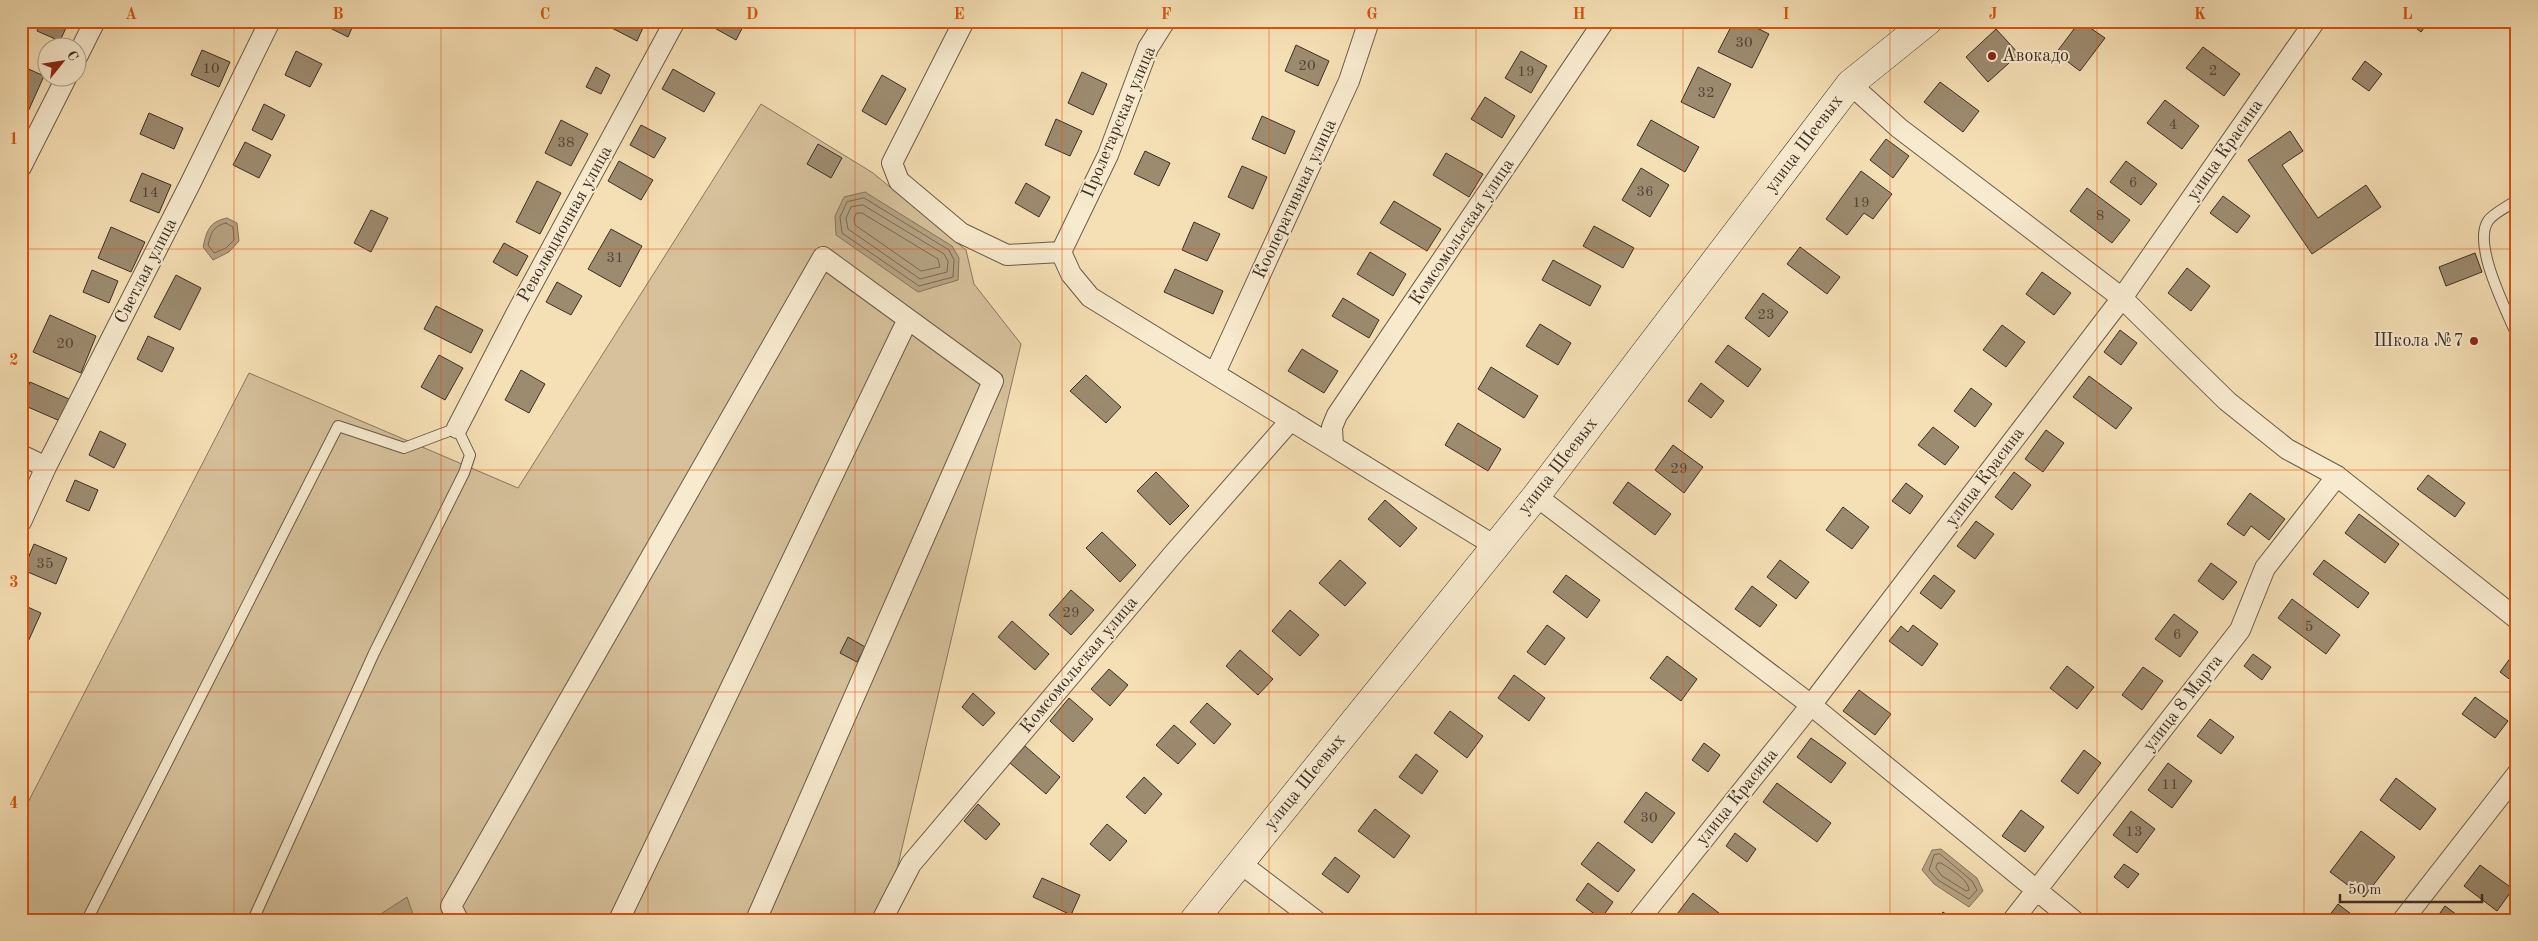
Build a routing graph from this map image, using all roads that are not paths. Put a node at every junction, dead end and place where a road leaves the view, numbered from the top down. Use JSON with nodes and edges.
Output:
{"nodes":[{"id":1,"x":95,"y":21,"type":"edge"},
{"id":2,"x":270,"y":21,"type":"edge"},
{"id":3,"x":675,"y":21,"type":"edge"},
{"id":4,"x":964,"y":21,"type":"edge"},
{"id":5,"x":1165,"y":21,"type":"edge"},
{"id":6,"x":1368,"y":21,"type":"edge"},
{"id":7,"x":1604,"y":21,"type":"edge"},
{"id":8,"x":1928,"y":21,"type":"edge"},
{"id":9,"x":2315,"y":21,"type":"edge"},
{"id":10,"x":86,"y":38,"type":"edge"},
{"id":11,"x":1850,"y":84,"type":"junction"},
{"id":12,"x":60,"y":88,"type":"edge"},
{"id":13,"x":26,"y":146,"type":"edge"},
{"id":14,"x":21,"y":167,"type":"edge"},
{"id":15,"x":2517,"y":200,"type":"edge"},
{"id":16,"x":1061,"y":252,"type":"junction"},
{"id":17,"x":2122,"y":298,"type":"junction"},
{"id":18,"x":908,"y":319,"type":"junction"},
{"id":19,"x":2517,"y":336,"type":"edge"},
{"id":20,"x":1215,"y":373,"type":"junction"},
{"id":21,"x":1291,"y":420,"type":"junction"},
{"id":22,"x":457,"y":428,"type":"junction"},
{"id":23,"x":1333,"y":446,"type":"junction"},
{"id":24,"x":21,"y":455,"type":"edge"},
{"id":25,"x":46,"y":467,"type":"junction"},
{"id":26,"x":2337,"y":476,"type":"junction"},
{"id":27,"x":1536,"y":496,"type":"junction"},
{"id":28,"x":21,"y":522,"type":"edge"},
{"id":29,"x":1495,"y":546,"type":"junction"},
{"id":30,"x":2517,"y":619,"type":"edge"},
{"id":31,"x":1811,"y":705,"type":"junction"},
{"id":32,"x":2517,"y":774,"type":"edge"},
{"id":33,"x":1240,"y":863,"type":"junction"},
{"id":34,"x":2036,"y":890,"type":"junction"},
{"id":35,"x":87,"y":920,"type":"edge"},
{"id":36,"x":253,"y":920,"type":"edge"},
{"id":37,"x":458,"y":920,"type":"edge"},
{"id":38,"x":619,"y":920,"type":"edge"},
{"id":39,"x":756,"y":920,"type":"edge"},
{"id":40,"x":882,"y":920,"type":"edge"},
{"id":41,"x":1194,"y":920,"type":"edge"},
{"id":42,"x":1315,"y":920,"type":"edge"},
{"id":43,"x":1639,"y":920,"type":"edge"},
{"id":44,"x":2013,"y":920,"type":"edge"},
{"id":45,"x":2073,"y":920,"type":"edge"},
{"id":46,"x":2403,"y":920,"type":"edge"}],
"edges":[{"from":1,"to":10,"type":"street"},
{"from":2,"to":25,"type":"street","name":"Светлая улица"},
{"from":3,"to":22,"type":"street","name":"Революционная улица"},
{"from":4,"to":16,"type":"street"},
{"from":5,"to":16,"type":"street","name":"Пролетарская улица"},
{"from":6,"to":20,"type":"street","name":"Кооперативная улица"},
{"from":7,"to":23,"type":"street","name":"Комсомольская улица"},
{"from":8,"to":11,"type":"main road","name":"улица Шеевых"},
{"from":9,"to":17,"type":"street","name":"улица Красина"},
{"from":11,"to":17,"type":"street"},
{"from":11,"to":27,"type":"main road","name":"улица Шеевых"},
{"from":12,"to":13,"type":"street"},
{"from":13,"to":14,"type":"street"},
{"from":15,"to":19,"type":"lane"},
{"from":16,"to":20,"type":"street"},
{"from":17,"to":26,"type":"street"},
{"from":17,"to":31,"type":"street","name":"улица Красина"},
{"from":18,"to":37,"type":"street"},
{"from":18,"to":38,"type":"street"},
{"from":18,"to":39,"type":"street"},
{"from":20,"to":21,"type":"street"},
{"from":21,"to":23,"type":"street"},
{"from":21,"to":40,"type":"street","name":"Комсомольская улица"},
{"from":22,"to":35,"type":"lane"},
{"from":22,"to":36,"type":"lane"},
{"from":23,"to":29,"type":"street"},
{"from":24,"to":25,"type":"street"},
{"from":25,"to":28,"type":"street","name":"Светлая улица"},
{"from":26,"to":30,"type":"street"},
{"from":26,"to":34,"type":"street","name":"улица 8 Марта"},
{"from":27,"to":29,"type":"main road","name":"улица Шеевых"},
{"from":27,"to":31,"type":"street"},
{"from":29,"to":33,"type":"main road","name":"улица Шеевых"},
{"from":31,"to":34,"type":"street"},
{"from":31,"to":43,"type":"street","name":"улица Красина"},
{"from":32,"to":46,"type":"street"},
{"from":33,"to":41,"type":"main road","name":"улица Шеевых"},
{"from":33,"to":42,"type":"street"},
{"from":34,"to":44,"type":"street","name":"улица 8 Марта"},
{"from":34,"to":45,"type":"street"}]}
